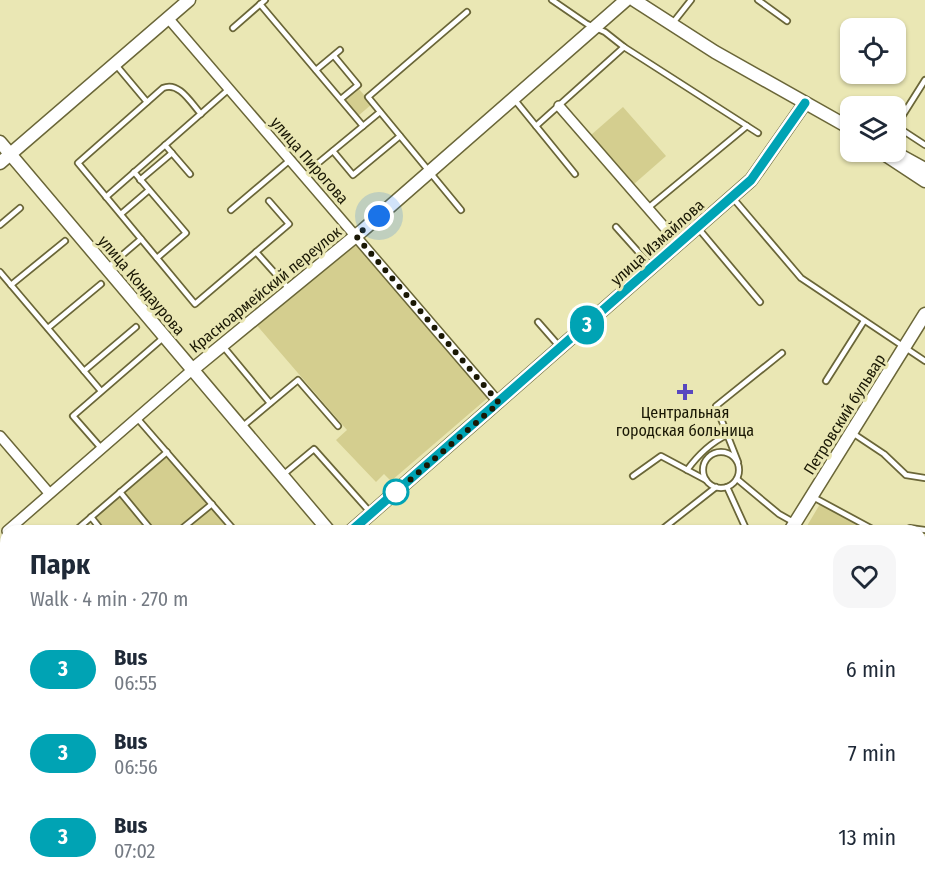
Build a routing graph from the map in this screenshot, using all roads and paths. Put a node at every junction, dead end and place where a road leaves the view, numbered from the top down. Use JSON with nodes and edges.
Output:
{"nodes":[{"id":1,"x":189,"y":0,"type":"edge"},
{"id":2,"x":265,"y":0,"type":"edge"},
{"id":3,"x":552,"y":0,"type":"edge"},
{"id":4,"x":626,"y":0,"type":"edge"},
{"id":5,"x":634,"y":0,"type":"edge"},
{"id":6,"x":691,"y":0,"type":"edge"},
{"id":7,"x":758,"y":0,"type":"edge"},
{"id":8,"x":260,"y":4,"type":"junction"},
{"id":9,"x":467,"y":12,"type":"dead end"},
{"id":10,"x":168,"y":18,"type":"junction"},
{"id":11,"x":787,"y":21,"type":"dead end"},
{"id":12,"x":672,"y":24,"type":"junction"},
{"id":13,"x":233,"y":28,"type":"dead end"},
{"id":14,"x":595,"y":28,"type":"junction"},
{"id":15,"x":624,"y":47,"type":"junction"},
{"id":16,"x":340,"y":50,"type":"dead end"},
{"id":17,"x":334,"y":56,"type":"junction"},
{"id":18,"x":116,"y":64,"type":"junction"},
{"id":19,"x":316,"y":70,"type":"junction"},
{"id":20,"x":925,"y":80,"type":"edge"},
{"id":21,"x":229,"y":89,"type":"junction"},
{"id":22,"x":341,"y":99,"type":"junction"},
{"id":23,"x":514,"y":99,"type":"junction"},
{"id":24,"x":147,"y":102,"type":"junction"},
{"id":25,"x":805,"y":103,"type":"junction"},
{"id":26,"x":559,"y":106,"type":"junction"},
{"id":27,"x":906,"y":110,"type":"edge"},
{"id":28,"x":380,"y":112,"type":"junction"},
{"id":29,"x":201,"y":114,"type":"junction"},
{"id":30,"x":840,"y":123,"type":"edge"},
{"id":31,"x":363,"y":126,"type":"junction"},
{"id":32,"x":536,"y":126,"type":"junction"},
{"id":33,"x":747,"y":126,"type":"junction"},
{"id":34,"x":758,"y":133,"type":"dead end"},
{"id":35,"x":906,"y":133,"type":"edge"},
{"id":36,"x":400,"y":136,"type":"junction"},
{"id":37,"x":0,"y":142,"type":"edge"},
{"id":38,"x":165,"y":145,"type":"junction"},
{"id":39,"x":925,"y":146,"type":"edge"},
{"id":40,"x":333,"y":151,"type":"junction"},
{"id":41,"x":172,"y":153,"type":"junction"},
{"id":42,"x":11,"y":154,"type":"junction"},
{"id":43,"x":906,"y":159,"type":"edge"},
{"id":44,"x":290,"y":160,"type":"junction"},
{"id":45,"x":896,"y":162,"type":"edge"},
{"id":46,"x":0,"y":163,"type":"edge"},
{"id":47,"x":317,"y":164,"type":"dead end"},
{"id":48,"x":925,"y":169,"type":"edge"},
{"id":49,"x":134,"y":172,"type":"junction"},
{"id":50,"x":429,"y":172,"type":"junction"},
{"id":51,"x":190,"y":174,"type":"dead end"},
{"id":52,"x":575,"y":174,"type":"dead end"},
{"id":53,"x":140,"y":180,"type":"junction"},
{"id":54,"x":925,"y":182,"type":"edge"},
{"id":55,"x":149,"y":190,"type":"junction"},
{"id":56,"x":106,"y":196,"type":"junction"},
{"id":57,"x":732,"y":197,"type":"junction"},
{"id":58,"x":269,"y":201,"type":"dead end"},
{"id":59,"x":20,"y":208,"type":"dead end"},
{"id":60,"x":648,"y":208,"type":"junction"},
{"id":61,"x":231,"y":210,"type":"dead end"},
{"id":62,"x":461,"y":210,"type":"dead end"},
{"id":63,"x":121,"y":214,"type":"junction"},
{"id":64,"x":0,"y":225,"type":"edge"},
{"id":65,"x":616,"y":227,"type":"dead end"},
{"id":66,"x":698,"y":228,"type":"junction"},
{"id":67,"x":356,"y":236,"type":"junction"},
{"id":68,"x":141,"y":239,"type":"junction"},
{"id":69,"x":65,"y":241,"type":"dead end"},
{"id":70,"x":679,"y":244,"type":"junction"},
{"id":71,"x":256,"y":252,"type":"junction"},
{"id":72,"x":157,"y":258,"type":"junction"},
{"id":73,"x":107,"y":268,"type":"junction"},
{"id":74,"x":653,"y":268,"type":"junction"},
{"id":75,"x":0,"y":272,"type":"edge"},
{"id":76,"x":101,"y":284,"type":"dead end"},
{"id":77,"x":11,"y":285,"type":"junction"},
{"id":78,"x":290,"y":290,"type":"junction"},
{"id":79,"x":760,"y":302,"type":"dead end"},
{"id":80,"x":925,"y":314,"type":"edge"},
{"id":81,"x":864,"y":321,"type":"junction"},
{"id":82,"x":538,"y":322,"type":"dead end"},
{"id":83,"x":136,"y":327,"type":"dead end"},
{"id":84,"x":48,"y":328,"type":"junction"},
{"id":85,"x":164,"y":337,"type":"junction"},
{"id":86,"x":222,"y":345,"type":"junction"},
{"id":87,"x":560,"y":348,"type":"junction"},
{"id":88,"x":905,"y":348,"type":"junction"},
{"id":89,"x":782,"y":354,"type":"dead end"},
{"id":90,"x":925,"y":361,"type":"edge"},
{"id":91,"x":192,"y":370,"type":"junction"},
{"id":92,"x":84,"y":371,"type":"junction"},
{"id":93,"x":826,"y":381,"type":"dead end"},
{"id":94,"x":101,"y":391,"type":"junction"},
{"id":95,"x":270,"y":403,"type":"junction"},
{"id":96,"x":499,"y":403,"type":"junction"},
{"id":97,"x":136,"y":418,"type":"junction"},
{"id":98,"x":338,"y":426,"type":"dead end"},
{"id":99,"x":241,"y":428,"type":"junction"},
{"id":100,"x":851,"y":432,"type":"junction"},
{"id":101,"x":727,"y":435,"type":"junction"},
{"id":102,"x":0,"y":436,"type":"edge"},
{"id":103,"x":101,"y":448,"type":"junction"},
{"id":104,"x":167,"y":452,"type":"junction"},
{"id":105,"x":738,"y":462,"type":"junction"},
{"id":106,"x":687,"y":470,"type":"junction"},
{"id":107,"x":282,"y":476,"type":"junction"},
{"id":108,"x":633,"y":476,"type":"dead end"},
{"id":109,"x":925,"y":478,"type":"edge"},
{"id":110,"x":737,"y":479,"type":"junction"},
{"id":111,"x":706,"y":480,"type":"junction"},
{"id":112,"x":716,"y":487,"type":"junction"},
{"id":113,"x":727,"y":487,"type":"junction"},
{"id":114,"x":120,"y":492,"type":"junction"},
{"id":115,"x":49,"y":493,"type":"junction"},
{"id":116,"x":812,"y":496,"type":"junction"},
{"id":117,"x":212,"y":504,"type":"junction"},
{"id":118,"x":371,"y":513,"type":"junction"},
{"id":119,"x":91,"y":517,"type":"junction"},
{"id":120,"x":13,"y":525,"type":"edge"},
{"id":121,"x":82,"y":525,"type":"edge"},
{"id":122,"x":97,"y":525,"type":"edge"},
{"id":123,"x":147,"y":525,"type":"edge"},
{"id":124,"x":186,"y":525,"type":"edge"},
{"id":125,"x":230,"y":525,"type":"edge"},
{"id":126,"x":323,"y":525,"type":"edge"},
{"id":127,"x":358,"y":525,"type":"edge"},
{"id":128,"x":668,"y":525,"type":"edge"},
{"id":129,"x":744,"y":525,"type":"edge"},
{"id":130,"x":790,"y":525,"type":"edge"},
{"id":131,"x":793,"y":525,"type":"edge"},
{"id":132,"x":865,"y":525,"type":"edge"}],
"edges":[{"from":1,"to":10,"type":"street"},
{"from":2,"to":8,"type":"lane"},
{"from":3,"to":14,"type":"lane"},
{"from":4,"to":14,"type":"street","name":"Красноармейский переулок"},
{"from":5,"to":12,"type":"street"},
{"from":6,"to":12,"type":"lane"},
{"from":7,"to":11,"type":"lane"},
{"from":8,"to":13,"type":"lane"},
{"from":8,"to":19,"type":"lane"},
{"from":9,"to":28,"type":"lane"},
{"from":10,"to":18,"type":"street"},
{"from":10,"to":21,"type":"street","name":"улица Пирогова"},
{"from":12,"to":25,"type":"street"},
{"from":14,"to":15,"type":"lane"},
{"from":14,"to":23,"type":"street","name":"Красноармейский переулок"},
{"from":15,"to":26,"type":"lane"},
{"from":15,"to":33,"type":"lane"},
{"from":16,"to":17,"type":"lane"},
{"from":17,"to":19,"type":"lane"},
{"from":17,"to":22,"type":"lane"},
{"from":18,"to":24,"type":"lane"},
{"from":18,"to":42,"type":"street"},
{"from":19,"to":22,"type":"lane"},
{"from":20,"to":27,"type":"lane"},
{"from":21,"to":29,"type":"lane"},
{"from":21,"to":44,"type":"street","name":"улица Пирогова"},
{"from":22,"to":31,"type":"lane"},
{"from":23,"to":32,"type":"lane"},
{"from":23,"to":50,"type":"street","name":"Красноармейский переулок"},
{"from":24,"to":29,"type":"lane"},
{"from":24,"to":56,"type":"lane"},
{"from":25,"to":30,"type":"street"},
{"from":25,"to":57,"type":"street","name":"улица Измайлова"},
{"from":26,"to":32,"type":"lane"},
{"from":26,"to":60,"type":"street"},
{"from":28,"to":31,"type":"lane"},
{"from":28,"to":36,"type":"lane"},
{"from":29,"to":38,"type":"lane"},
{"from":31,"to":40,"type":"lane"},
{"from":32,"to":52,"type":"lane"},
{"from":33,"to":34,"type":"lane"},
{"from":33,"to":60,"type":"lane"},
{"from":35,"to":39,"type":"lane"},
{"from":36,"to":40,"type":"lane"},
{"from":36,"to":50,"type":"lane"},
{"from":37,"to":42,"type":"street","name":"улица Кондаурова"},
{"from":38,"to":41,"type":"lane"},
{"from":38,"to":49,"type":"lane"},
{"from":40,"to":47,"type":"lane"},
{"from":41,"to":51,"type":"lane"},
{"from":41,"to":53,"type":"lane"},
{"from":42,"to":46,"type":"street"},
{"from":42,"to":73,"type":"street","name":"улица Кондаурова"},
{"from":43,"to":48,"type":"street"},
{"from":44,"to":61,"type":"lane"},
{"from":44,"to":67,"type":"street","name":"улица Пирогова"},
{"from":45,"to":54,"type":"street"},
{"from":49,"to":53,"type":"lane"},
{"from":49,"to":56,"type":"lane"},
{"from":50,"to":62,"type":"lane"},
{"from":50,"to":67,"type":"street","name":"Красноармейский переулок"},
{"from":53,"to":55,"type":"lane"},
{"from":55,"to":63,"type":"lane"},
{"from":55,"to":72,"type":"lane"},
{"from":56,"to":63,"type":"lane"},
{"from":57,"to":66,"type":"street","name":"улица Измайлова"},
{"from":57,"to":81,"type":"lane"},
{"from":58,"to":71,"type":"lane"},
{"from":59,"to":64,"type":"lane"},
{"from":60,"to":70,"type":"street"},
{"from":63,"to":68,"type":"lane"},
{"from":65,"to":74,"type":"lane"},
{"from":66,"to":70,"type":"street","name":"улица Измайлова"},
{"from":66,"to":79,"type":"lane"},
{"from":67,"to":78,"type":"street","name":"Красноармейский переулок"},
{"from":67,"to":96,"type":"street","name":"улица Пирогова"},
{"from":68,"to":72,"type":"lane"},
{"from":68,"to":73,"type":"lane"},
{"from":69,"to":77,"type":"lane"},
{"from":70,"to":74,"type":"street","name":"улица Измайлова"},
{"from":71,"to":72,"type":"lane"},
{"from":71,"to":78,"type":"lane"},
{"from":73,"to":85,"type":"street","name":"улица Кондаурова"},
{"from":74,"to":87,"type":"street","name":"улица Измайлова"},
{"from":75,"to":77,"type":"lane"},
{"from":76,"to":84,"type":"lane"},
{"from":77,"to":84,"type":"lane"},
{"from":78,"to":86,"type":"street","name":"Красноармейский переулок"},
{"from":80,"to":88,"type":"street","name":"Петровский бульвар"},
{"from":81,"to":88,"type":"lane"},
{"from":81,"to":93,"type":"lane"},
{"from":82,"to":87,"type":"lane"},
{"from":83,"to":92,"type":"lane"},
{"from":84,"to":92,"type":"lane"},
{"from":85,"to":91,"type":"street","name":"улица Кондаурова"},
{"from":85,"to":94,"type":"lane"},
{"from":86,"to":91,"type":"street","name":"Красноармейский переулок"},
{"from":86,"to":95,"type":"lane"},
{"from":87,"to":96,"type":"street","name":"улица Измайлова"},
{"from":88,"to":90,"type":"lane"},
{"from":88,"to":100,"type":"street","name":"Петровский бульвар"},
{"from":89,"to":101,"type":"lane"},
{"from":91,"to":97,"type":"street","name":"Красноармейский переулок"},
{"from":91,"to":99,"type":"street","name":"улица Кондаурова"},
{"from":92,"to":94,"type":"lane"},
{"from":94,"to":103,"type":"lane"},
{"from":95,"to":98,"type":"lane"},
{"from":95,"to":99,"type":"lane"},
{"from":96,"to":118,"type":"street","name":"улица Измайлова"},
{"from":97,"to":103,"type":"street","name":"Красноармейский переулок"},
{"from":97,"to":104,"type":"lane"},
{"from":99,"to":107,"type":"street","name":"улица Кондаурова"},
{"from":100,"to":109,"type":"lane"},
{"from":100,"to":116,"type":"street","name":"Петровский бульвар"},
{"from":101,"to":105,"type":"lane"},
{"from":101,"to":106,"type":"lane"},
{"from":102,"to":115,"type":"street"},
{"from":103,"to":115,"type":"street","name":"Красноармейский переулок"},
{"from":104,"to":114,"type":"lane"},
{"from":104,"to":117,"type":"lane"},
{"from":105,"to":110,"type":"lane"},
{"from":105,"to":111,"type":"lane"},
{"from":106,"to":108,"type":"lane"},
{"from":106,"to":111,"type":"lane"},
{"from":107,"to":118,"type":"lane"},
{"from":107,"to":126,"type":"street","name":"улица Кондаурова"},
{"from":110,"to":113,"type":"lane"},
{"from":110,"to":130,"type":"lane"},
{"from":111,"to":112,"type":"lane"},
{"from":112,"to":113,"type":"lane"},
{"from":112,"to":128,"type":"lane"},
{"from":113,"to":129,"type":"lane"},
{"from":114,"to":119,"type":"lane"},
{"from":114,"to":123,"type":"lane"},
{"from":115,"to":120,"type":"street","name":"Красноармейский переулок"},
{"from":116,"to":131,"type":"street","name":"Петровский бульвар"},
{"from":116,"to":132,"type":"lane"},
{"from":117,"to":124,"type":"lane"},
{"from":117,"to":125,"type":"lane"},
{"from":118,"to":127,"type":"street","name":"улица Измайлова"},
{"from":119,"to":121,"type":"lane"},
{"from":119,"to":122,"type":"lane"}]}
